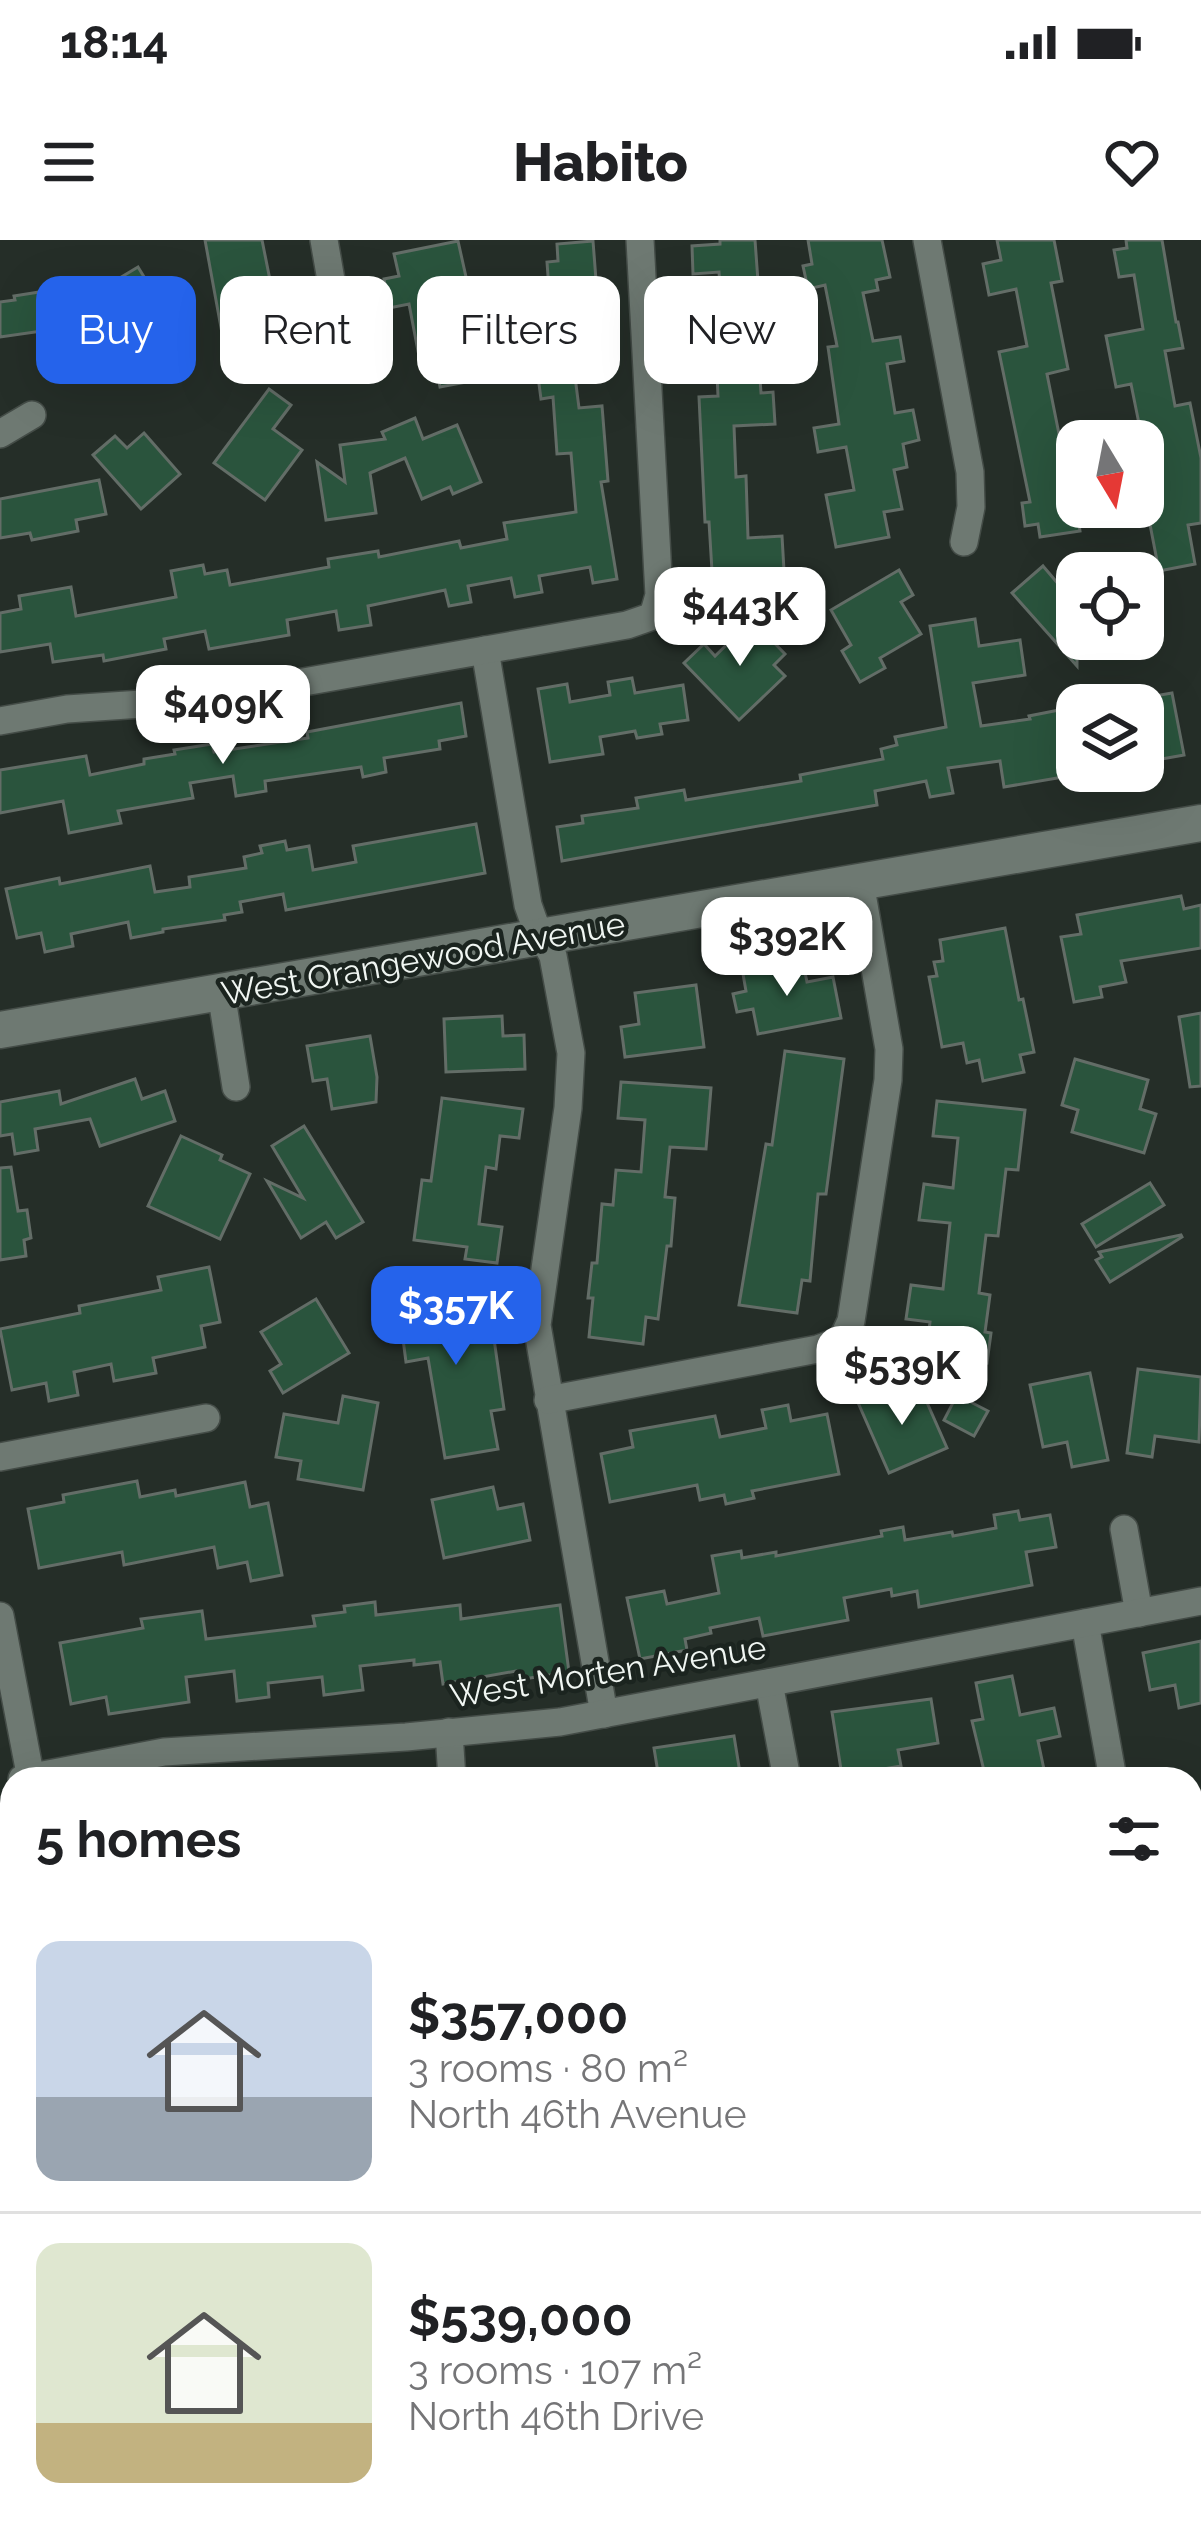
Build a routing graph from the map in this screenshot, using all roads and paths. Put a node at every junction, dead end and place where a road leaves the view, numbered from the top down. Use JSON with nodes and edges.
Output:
{"nodes":[{"id":1,"x":324,"y":240,"type":"edge"},
{"id":2,"x":640,"y":240,"type":"edge"},
{"id":3,"x":927,"y":240,"type":"edge"},
{"id":4,"x":330,"y":276,"type":"edge"},
{"id":5,"x":32,"y":415,"type":"dead end"},
{"id":6,"x":0,"y":434,"type":"edge"},
{"id":7,"x":964,"y":542,"type":"dead end"},
{"id":8,"x":485,"y":650,"type":"junction"},
{"id":9,"x":0,"y":721,"type":"edge"},
{"id":10,"x":1201,"y":823,"type":"edge"},
{"id":11,"x":860,"y":882,"type":"junction"},
{"id":12,"x":542,"y":937,"type":"junction"},
{"id":13,"x":221,"y":992,"type":"junction"},
{"id":14,"x":0,"y":1030,"type":"edge"},
{"id":15,"x":236,"y":1087,"type":"dead end"},
{"id":16,"x":548,"y":1400,"type":"junction"},
{"id":17,"x":206,"y":1418,"type":"dead end"},
{"id":18,"x":0,"y":1457,"type":"edge"},
{"id":19,"x":1124,"y":1529,"type":"dead end"},
{"id":20,"x":1201,"y":1601,"type":"edge"},
{"id":21,"x":1138,"y":1612,"type":"junction"},
{"id":22,"x":0,"y":1616,"type":"edge"},
{"id":23,"x":1085,"y":1623,"type":"junction"},
{"id":24,"x":769,"y":1682,"type":"junction"},
{"id":25,"x":604,"y":1714,"type":"junction"},
{"id":26,"x":449,"y":1732,"type":"junction"},
{"id":27,"x":22,"y":1767,"type":"edge"},
{"id":28,"x":86,"y":1767,"type":"edge"},
{"id":29,"x":451,"y":1767,"type":"edge"},
{"id":30,"x":785,"y":1767,"type":"edge"},
{"id":31,"x":1111,"y":1767,"type":"edge"}],
"edges":[{"from":1,"to":4,"type":"street"},
{"from":2,"to":8,"type":"street"},
{"from":3,"to":7,"type":"street"},
{"from":5,"to":6,"type":"street"},
{"from":8,"to":9,"type":"street"},
{"from":8,"to":12,"type":"street"},
{"from":10,"to":11,"type":"street","name":"West Orangewood Avenue"},
{"from":11,"to":12,"type":"street","name":"West Orangewood Avenue"},
{"from":11,"to":16,"type":"street"},
{"from":12,"to":13,"type":"street","name":"West Orangewood Avenue"},
{"from":12,"to":16,"type":"street"},
{"from":13,"to":14,"type":"street","name":"West Orangewood Avenue"},
{"from":13,"to":15,"type":"street"},
{"from":16,"to":25,"type":"street"},
{"from":17,"to":18,"type":"street"},
{"from":19,"to":21,"type":"street"},
{"from":20,"to":21,"type":"street","name":"West Morten Avenue"},
{"from":21,"to":23,"type":"street","name":"West Morten Avenue"},
{"from":22,"to":27,"type":"street"},
{"from":23,"to":24,"type":"street","name":"West Morten Avenue"},
{"from":23,"to":31,"type":"street"},
{"from":24,"to":25,"type":"street","name":"West Morten Avenue"},
{"from":24,"to":30,"type":"street"},
{"from":25,"to":26,"type":"street","name":"West Morten Avenue"},
{"from":26,"to":28,"type":"street","name":"West Morten Avenue"},
{"from":26,"to":29,"type":"street"}]}
